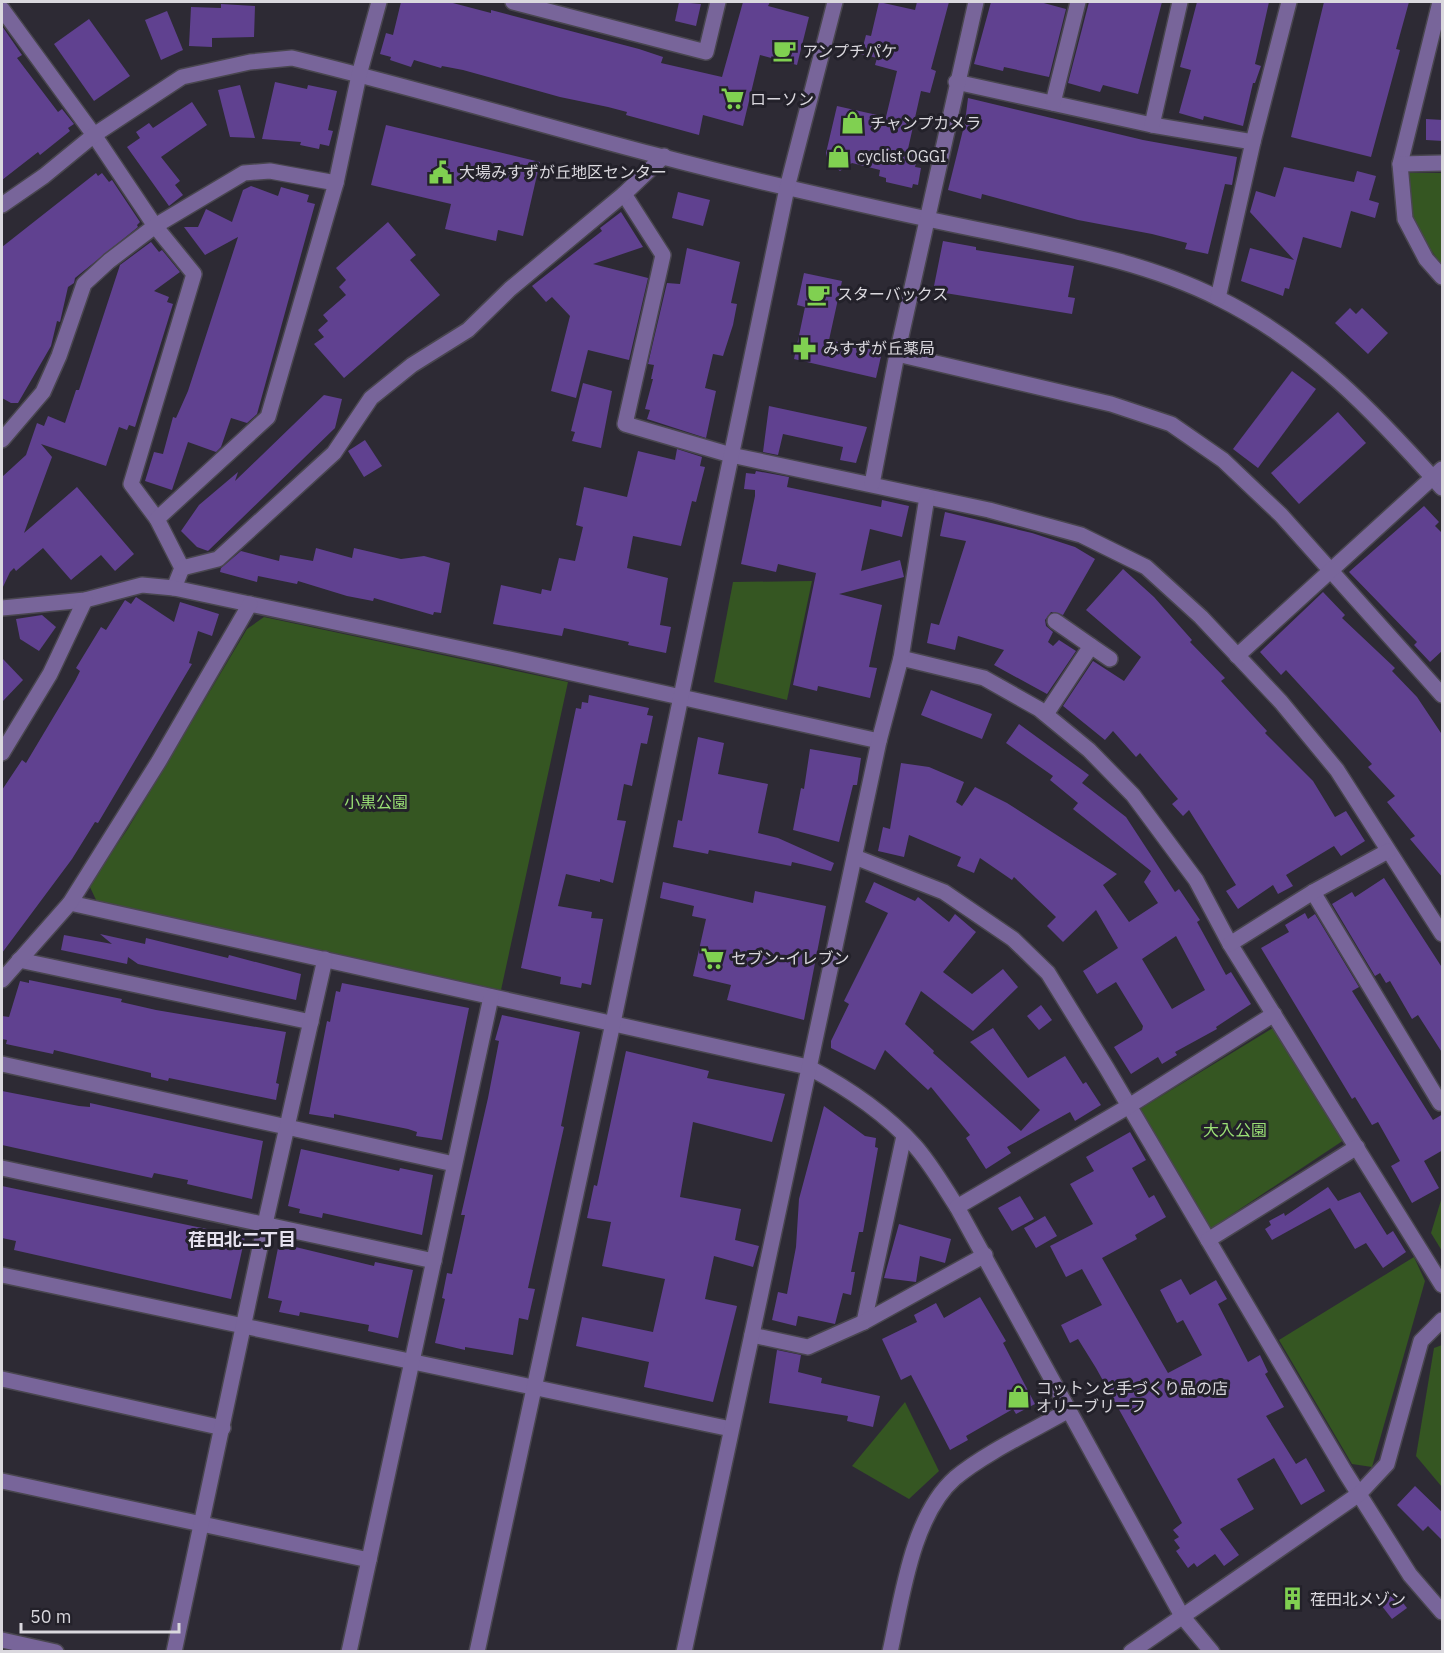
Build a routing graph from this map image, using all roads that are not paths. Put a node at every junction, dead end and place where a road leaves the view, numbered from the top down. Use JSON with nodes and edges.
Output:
{"nodes":[{"id":1,"x":380,"y":2,"type":"edge"},
{"id":2,"x":513,"y":2,"type":"edge"},
{"id":3,"x":718,"y":2,"type":"edge"},
{"id":4,"x":836,"y":2,"type":"edge"},
{"id":5,"x":976,"y":2,"type":"edge"},
{"id":6,"x":1078,"y":2,"type":"edge"},
{"id":7,"x":1180,"y":2,"type":"edge"},
{"id":8,"x":1289,"y":2,"type":"edge"},
{"id":9,"x":1440,"y":2,"type":"edge"},
{"id":10,"x":2,"y":9,"type":"edge"},
{"id":11,"x":1437,"y":32,"type":"edge"},
{"id":12,"x":359,"y":75,"type":"junction"},
{"id":13,"x":957,"y":82,"type":"junction"},
{"id":14,"x":1053,"y":103,"type":"junction"},
{"id":15,"x":1152,"y":125,"type":"junction"},
{"id":16,"x":94,"y":135,"type":"junction"},
{"id":17,"x":1253,"y":142,"type":"junction"},
{"id":18,"x":664,"y":156,"type":"junction"},
{"id":19,"x":1443,"y":163,"type":"edge"},
{"id":20,"x":1400,"y":164,"type":"junction"},
{"id":21,"x":336,"y":183,"type":"junction"},
{"id":22,"x":787,"y":188,"type":"junction"},
{"id":23,"x":624,"y":194,"type":"junction"},
{"id":24,"x":2,"y":205,"type":"edge"},
{"id":25,"x":926,"y":219,"type":"junction"},
{"id":26,"x":156,"y":226,"type":"junction"},
{"id":27,"x":1443,"y":278,"type":"edge"},
{"id":28,"x":1218,"y":298,"type":"junction"},
{"id":29,"x":897,"y":354,"type":"junction"},
{"id":30,"x":2,"y":440,"type":"edge"},
{"id":31,"x":731,"y":454,"type":"junction"},
{"id":32,"x":1440,"y":478,"type":"edge"},
{"id":33,"x":872,"y":484,"type":"junction"},
{"id":34,"x":927,"y":496,"type":"junction"},
{"id":35,"x":157,"y":519,"type":"junction"},
{"id":36,"x":182,"y":568,"type":"junction"},
{"id":37,"x":1331,"y":569,"type":"junction"},
{"id":38,"x":174,"y":588,"type":"junction"},
{"id":39,"x":85,"y":600,"type":"junction"},
{"id":40,"x":250,"y":604,"type":"junction"},
{"id":41,"x":2,"y":608,"type":"edge"},
{"id":42,"x":1055,"y":621,"type":"dead end"},
{"id":43,"x":1091,"y":646,"type":"junction"},
{"id":44,"x":1237,"y":656,"type":"junction"},
{"id":45,"x":901,"y":658,"type":"junction"},
{"id":46,"x":1110,"y":659,"type":"dead end"},
{"id":47,"x":1443,"y":695,"type":"edge"},
{"id":48,"x":681,"y":696,"type":"junction"},
{"id":49,"x":1046,"y":714,"type":"junction"},
{"id":50,"x":879,"y":741,"type":"junction"},
{"id":51,"x":2,"y":753,"type":"edge"},
{"id":52,"x":1388,"y":851,"type":"junction"},
{"id":53,"x":855,"y":857,"type":"junction"},
{"id":54,"x":1313,"y":892,"type":"junction"},
{"id":55,"x":70,"y":903,"type":"junction"},
{"id":56,"x":1443,"y":934,"type":"edge"},
{"id":57,"x":1230,"y":944,"type":"junction"},
{"id":58,"x":325,"y":959,"type":"junction"},
{"id":59,"x":19,"y":960,"type":"junction"},
{"id":60,"x":2,"y":980,"type":"edge"},
{"id":61,"x":491,"y":997,"type":"junction"},
{"id":62,"x":1274,"y":1014,"type":"junction"},
{"id":63,"x":311,"y":1022,"type":"junction"},
{"id":64,"x":613,"y":1023,"type":"junction"},
{"id":65,"x":2,"y":1064,"type":"edge"},
{"id":66,"x":808,"y":1067,"type":"junction"},
{"id":67,"x":1443,"y":1102,"type":"edge"},
{"id":68,"x":1129,"y":1106,"type":"junction"},
{"id":69,"x":286,"y":1127,"type":"junction"},
{"id":70,"x":904,"y":1136,"type":"junction"},
{"id":71,"x":1357,"y":1147,"type":"junction"},
{"id":72,"x":454,"y":1164,"type":"junction"},
{"id":73,"x":2,"y":1168,"type":"edge"},
{"id":74,"x":957,"y":1207,"type":"junction"},
{"id":75,"x":265,"y":1224,"type":"junction"},
{"id":76,"x":1208,"y":1240,"type":"junction"},
{"id":77,"x":986,"y":1255,"type":"junction"},
{"id":78,"x":434,"y":1261,"type":"junction"},
{"id":79,"x":2,"y":1275,"type":"edge"},
{"id":80,"x":1443,"y":1285,"type":"edge"},
{"id":81,"x":1443,"y":1320,"type":"edge"},
{"id":82,"x":864,"y":1322,"type":"junction"},
{"id":83,"x":243,"y":1327,"type":"junction"},
{"id":84,"x":752,"y":1335,"type":"junction"},
{"id":85,"x":412,"y":1360,"type":"junction"},
{"id":86,"x":2,"y":1379,"type":"edge"},
{"id":87,"x":534,"y":1386,"type":"junction"},
{"id":88,"x":1069,"y":1410,"type":"junction"},
{"id":89,"x":223,"y":1428,"type":"junction"},
{"id":90,"x":731,"y":1429,"type":"junction"},
{"id":91,"x":2,"y":1481,"type":"edge"},
{"id":92,"x":1359,"y":1494,"type":"junction"},
{"id":93,"x":201,"y":1523,"type":"junction"},
{"id":94,"x":369,"y":1560,"type":"junction"},
{"id":95,"x":1443,"y":1612,"type":"edge"},
{"id":96,"x":1182,"y":1616,"type":"junction"},
{"id":97,"x":2,"y":1640,"type":"edge"},
{"id":98,"x":56,"y":1652,"type":"edge"},
{"id":99,"x":174,"y":1652,"type":"edge"},
{"id":100,"x":349,"y":1652,"type":"edge"},
{"id":101,"x":477,"y":1652,"type":"edge"},
{"id":102,"x":684,"y":1652,"type":"edge"},
{"id":103,"x":890,"y":1652,"type":"edge"},
{"id":104,"x":1131,"y":1652,"type":"edge"},
{"id":105,"x":1212,"y":1652,"type":"edge"}],
"edges":[{"from":1,"to":12,"type":"street"},
{"from":2,"to":3,"type":"street"},
{"from":4,"to":22,"type":"street"},
{"from":5,"to":13,"type":"street"},
{"from":6,"to":14,"type":"street"},
{"from":7,"to":15,"type":"street"},
{"from":8,"to":17,"type":"street"},
{"from":9,"to":11,"type":"street"},
{"from":10,"to":16,"type":"street"},
{"from":11,"to":20,"type":"street"},
{"from":12,"to":16,"type":"street"},
{"from":12,"to":18,"type":"street"},
{"from":12,"to":21,"type":"street"},
{"from":13,"to":14,"type":"street"},
{"from":13,"to":25,"type":"street"},
{"from":14,"to":15,"type":"street"},
{"from":15,"to":17,"type":"street"},
{"from":16,"to":24,"type":"street"},
{"from":16,"to":26,"type":"street"},
{"from":17,"to":28,"type":"street"},
{"from":18,"to":22,"type":"street"},
{"from":18,"to":23,"type":"street"},
{"from":19,"to":20,"type":"street"},
{"from":20,"to":27,"type":"street"},
{"from":21,"to":26,"type":"street"},
{"from":21,"to":35,"type":"street"},
{"from":22,"to":25,"type":"street"},
{"from":22,"to":31,"type":"street"},
{"from":23,"to":31,"type":"street"},
{"from":23,"to":36,"type":"street"},
{"from":25,"to":28,"type":"street"},
{"from":25,"to":29,"type":"street"},
{"from":26,"to":30,"type":"street"},
{"from":26,"to":35,"type":"street"},
{"from":28,"to":32,"type":"street"},
{"from":29,"to":33,"type":"street"},
{"from":29,"to":37,"type":"street"},
{"from":31,"to":33,"type":"street"},
{"from":31,"to":48,"type":"street"},
{"from":32,"to":37,"type":"street"},
{"from":33,"to":34,"type":"street"},
{"from":34,"to":44,"type":"street"},
{"from":34,"to":45,"type":"street"},
{"from":35,"to":36,"type":"street"},
{"from":36,"to":38,"type":"street"},
{"from":37,"to":44,"type":"street"},
{"from":37,"to":47,"type":"street"},
{"from":38,"to":39,"type":"street"},
{"from":38,"to":40,"type":"street"},
{"from":39,"to":41,"type":"street"},
{"from":39,"to":51,"type":"street"},
{"from":40,"to":48,"type":"street"},
{"from":40,"to":55,"type":"street"},
{"from":42,"to":43,"type":"street"},
{"from":43,"to":46,"type":"street"},
{"from":43,"to":49,"type":"street"},
{"from":44,"to":52,"type":"street"},
{"from":45,"to":49,"type":"street"},
{"from":45,"to":50,"type":"street"},
{"from":48,"to":50,"type":"street"},
{"from":48,"to":64,"type":"street"},
{"from":49,"to":57,"type":"street"},
{"from":50,"to":53,"type":"street"},
{"from":52,"to":54,"type":"street"},
{"from":52,"to":56,"type":"street"},
{"from":53,"to":66,"type":"street"},
{"from":53,"to":68,"type":"street"},
{"from":54,"to":57,"type":"street"},
{"from":54,"to":67,"type":"street"},
{"from":55,"to":58,"type":"street"},
{"from":55,"to":59,"type":"street"},
{"from":57,"to":62,"type":"street"},
{"from":58,"to":61,"type":"street"},
{"from":58,"to":63,"type":"street"},
{"from":59,"to":60,"type":"street"},
{"from":59,"to":63,"type":"street"},
{"from":61,"to":64,"type":"street"},
{"from":61,"to":72,"type":"street"},
{"from":62,"to":68,"type":"street"},
{"from":62,"to":71,"type":"street"},
{"from":63,"to":69,"type":"street"},
{"from":64,"to":66,"type":"street"},
{"from":64,"to":87,"type":"street"},
{"from":65,"to":69,"type":"street"},
{"from":66,"to":70,"type":"street"},
{"from":66,"to":84,"type":"street"},
{"from":68,"to":74,"type":"street"},
{"from":68,"to":76,"type":"street"},
{"from":69,"to":72,"type":"street"},
{"from":69,"to":75,"type":"street"},
{"from":70,"to":74,"type":"street"},
{"from":70,"to":82,"type":"street"},
{"from":71,"to":76,"type":"street"},
{"from":71,"to":80,"type":"street"},
{"from":72,"to":78,"type":"street"},
{"from":73,"to":75,"type":"street"},
{"from":74,"to":77,"type":"street"},
{"from":75,"to":78,"type":"street"},
{"from":75,"to":83,"type":"street"},
{"from":76,"to":92,"type":"street"},
{"from":77,"to":82,"type":"street"},
{"from":77,"to":88,"type":"street"},
{"from":78,"to":85,"type":"street"},
{"from":79,"to":83,"type":"street"},
{"from":81,"to":92,"type":"street"},
{"from":82,"to":84,"type":"street"},
{"from":83,"to":85,"type":"street"},
{"from":83,"to":89,"type":"street"},
{"from":84,"to":90,"type":"street"},
{"from":85,"to":87,"type":"street"},
{"from":85,"to":94,"type":"street"},
{"from":86,"to":89,"type":"street"},
{"from":87,"to":90,"type":"street"},
{"from":87,"to":101,"type":"street"},
{"from":88,"to":96,"type":"street"},
{"from":88,"to":103,"type":"street"},
{"from":89,"to":93,"type":"street"},
{"from":90,"to":102,"type":"street"},
{"from":91,"to":93,"type":"street"},
{"from":92,"to":95,"type":"street"},
{"from":92,"to":96,"type":"street"},
{"from":93,"to":94,"type":"street"},
{"from":93,"to":99,"type":"street"},
{"from":94,"to":100,"type":"street"},
{"from":96,"to":104,"type":"street"},
{"from":96,"to":105,"type":"street"},
{"from":97,"to":98,"type":"street"}]}
